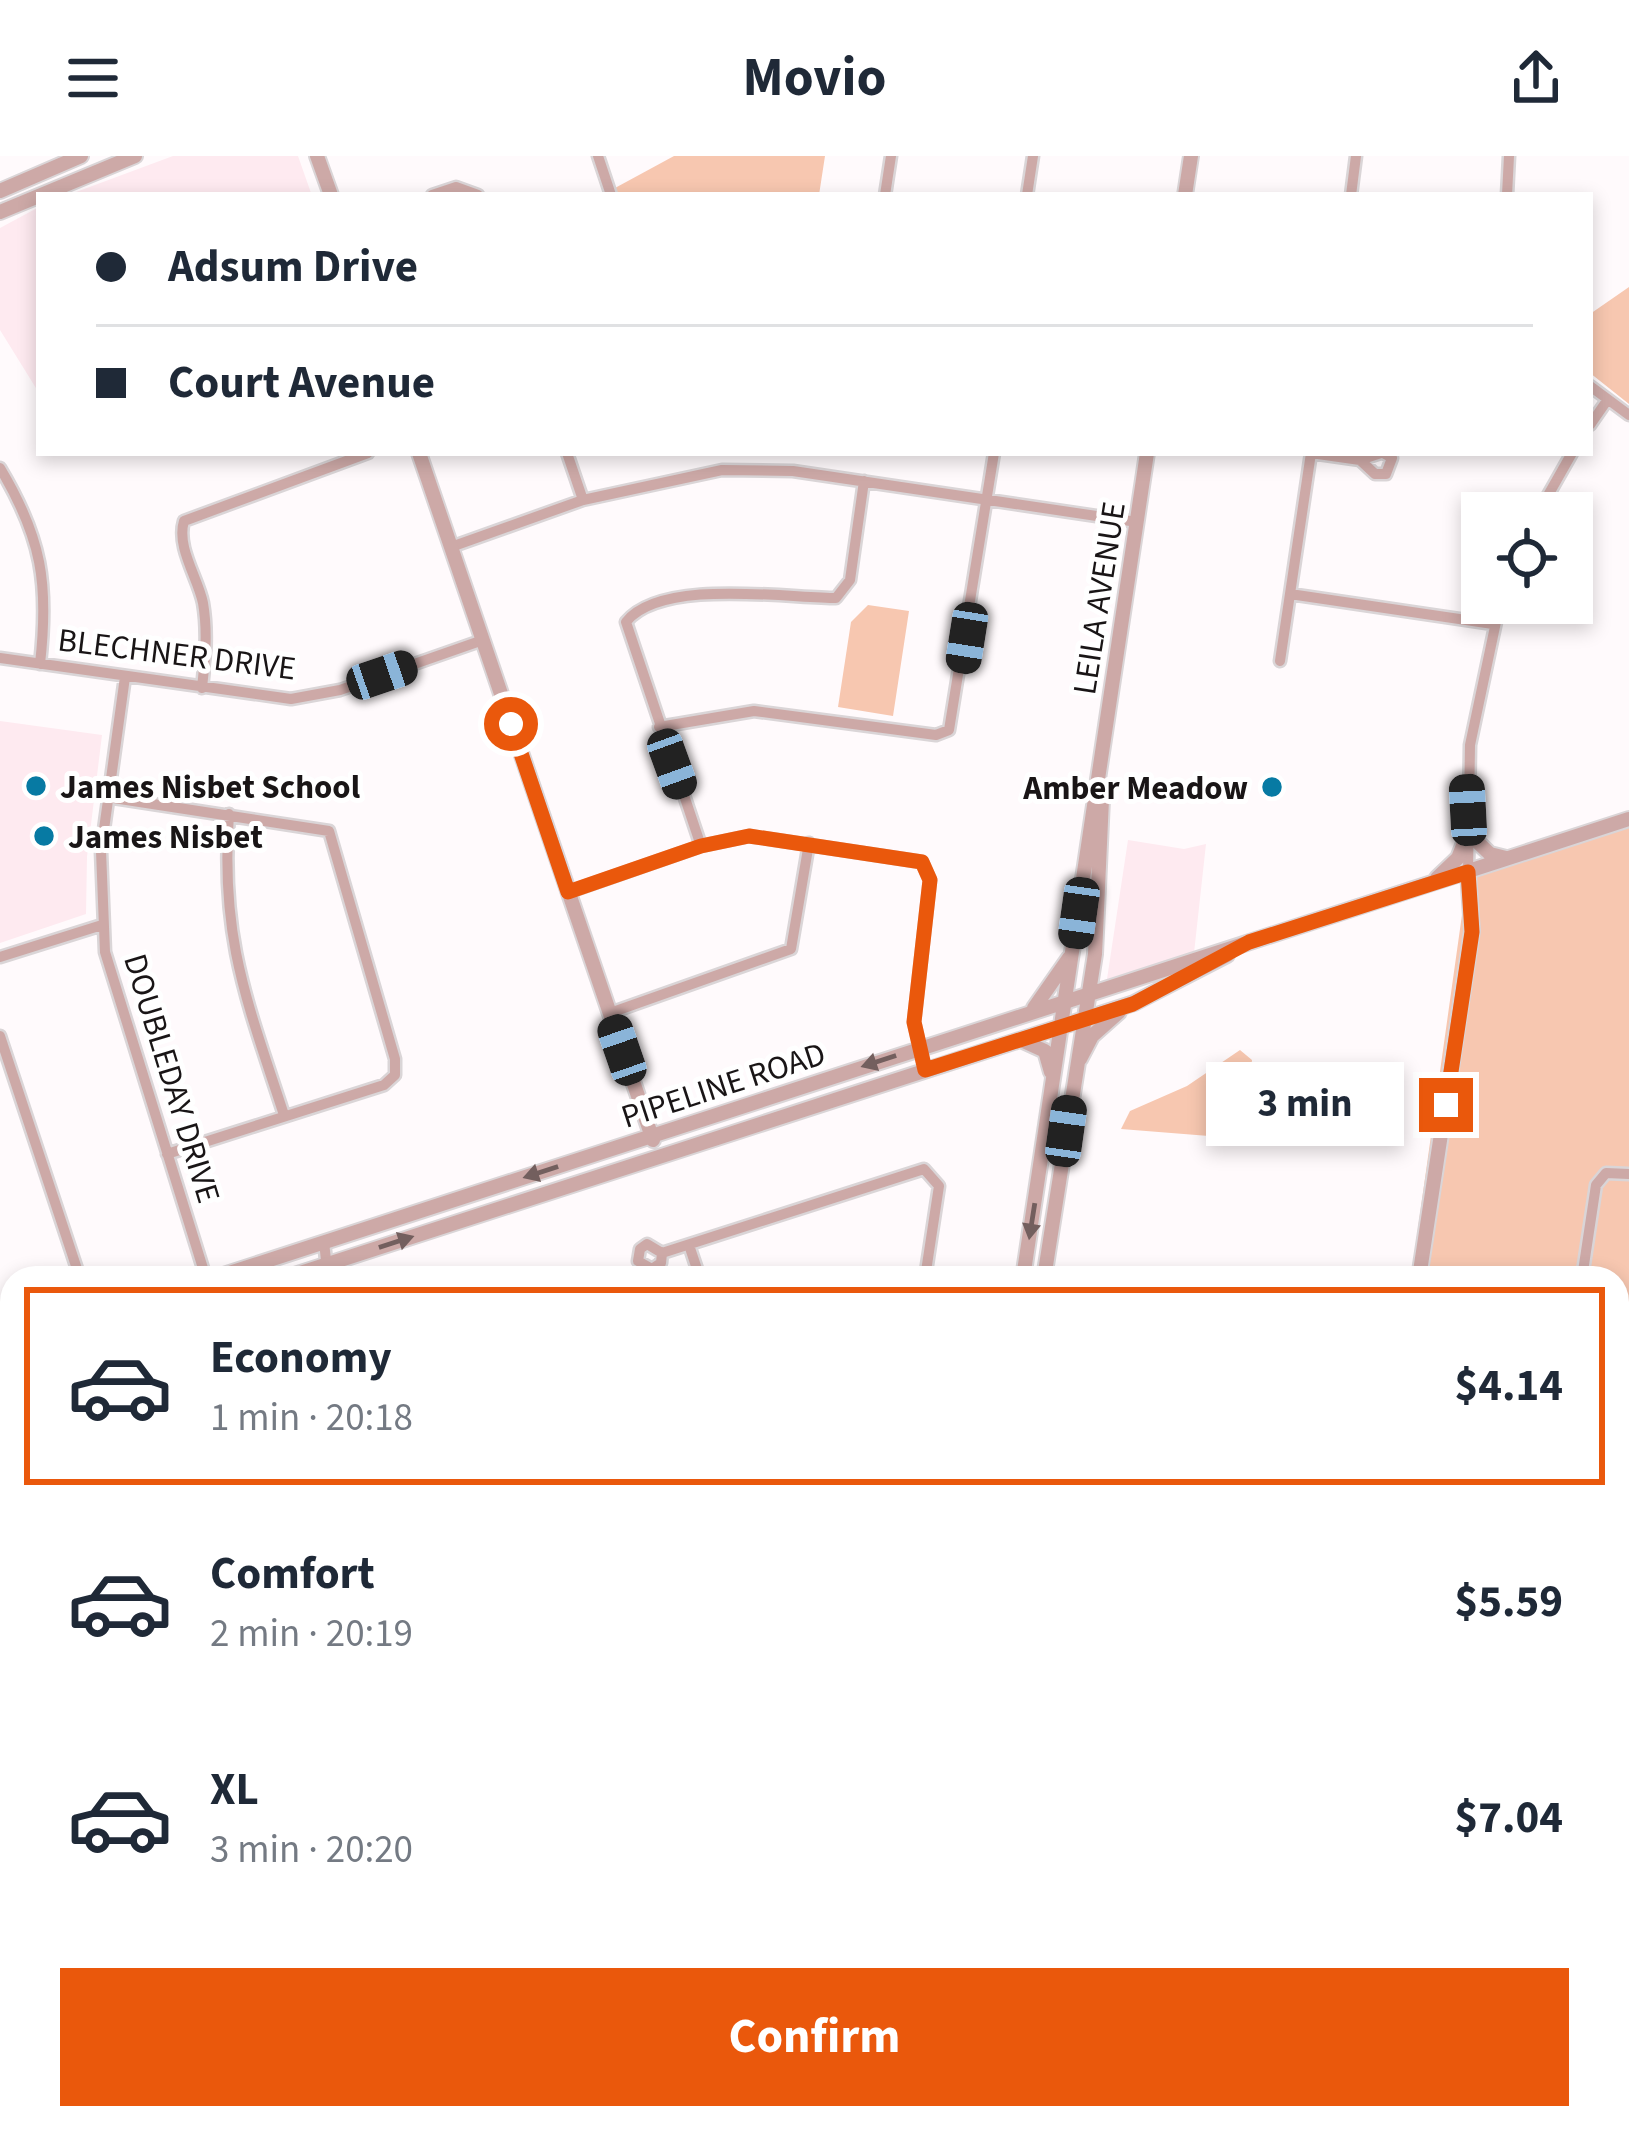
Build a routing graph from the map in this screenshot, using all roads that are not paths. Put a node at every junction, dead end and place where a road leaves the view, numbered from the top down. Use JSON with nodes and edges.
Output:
{"nodes":[{"id":1,"x":81,"y":156,"type":"edge"},
{"id":2,"x":135,"y":156,"type":"edge"},
{"id":3,"x":317,"y":156,"type":"edge"},
{"id":4,"x":598,"y":156,"type":"edge"},
{"id":5,"x":891,"y":156,"type":"edge"},
{"id":6,"x":1033,"y":156,"type":"edge"},
{"id":7,"x":1191,"y":156,"type":"edge"},
{"id":8,"x":1356,"y":156,"type":"edge"},
{"id":9,"x":1509,"y":156,"type":"edge"},
{"id":10,"x":0,"y":191,"type":"edge"},
{"id":11,"x":47,"y":192,"type":"edge"},
{"id":12,"x":330,"y":192,"type":"edge"},
{"id":13,"x":441,"y":192,"type":"edge"},
{"id":14,"x":470,"y":192,"type":"edge"},
{"id":15,"x":610,"y":192,"type":"edge"},
{"id":16,"x":885,"y":192,"type":"edge"},
{"id":17,"x":1028,"y":192,"type":"edge"},
{"id":18,"x":1185,"y":192,"type":"edge"},
{"id":19,"x":1351,"y":192,"type":"edge"},
{"id":20,"x":1507,"y":192,"type":"edge"},
{"id":21,"x":36,"y":196,"type":"edge"},
{"id":22,"x":0,"y":211,"type":"edge"},
{"id":23,"x":1593,"y":389,"type":"edge"},
{"id":24,"x":1606,"y":402,"type":"junction"},
{"id":25,"x":1629,"y":415,"type":"edge"},
{"id":26,"x":1593,"y":420,"type":"edge"},
{"id":27,"x":360,"y":456,"type":"edge"},
{"id":28,"x":420,"y":456,"type":"edge"},
{"id":29,"x":568,"y":456,"type":"edge"},
{"id":30,"x":994,"y":456,"type":"edge"},
{"id":31,"x":1147,"y":456,"type":"edge"},
{"id":32,"x":1311,"y":456,"type":"edge"},
{"id":33,"x":1332,"y":456,"type":"edge"},
{"id":34,"x":1373,"y":456,"type":"edge"},
{"id":35,"x":1388,"y":456,"type":"edge"},
{"id":36,"x":1570,"y":456,"type":"edge"},
{"id":37,"x":1360,"y":460,"type":"junction"},
{"id":38,"x":0,"y":470,"type":"edge"},
{"id":39,"x":864,"y":481,"type":"junction"},
{"id":40,"x":1550,"y":492,"type":"edge"},
{"id":41,"x":988,"y":498,"type":"junction"},
{"id":42,"x":583,"y":500,"type":"junction"},
{"id":43,"x":1137,"y":521,"type":"junction"},
{"id":44,"x":451,"y":547,"type":"junction"},
{"id":45,"x":1290,"y":594,"type":"junction"},
{"id":46,"x":1461,"y":619,"type":"edge"},
{"id":47,"x":1493,"y":624,"type":"edge"},
{"id":48,"x":483,"y":640,"type":"junction"},
{"id":49,"x":0,"y":658,"type":"edge"},
{"id":50,"x":1280,"y":661,"type":"dead end"},
{"id":51,"x":40,"y":664,"type":"junction"},
{"id":52,"x":125,"y":677,"type":"junction"},
{"id":53,"x":202,"y":688,"type":"junction"},
{"id":54,"x":659,"y":728,"type":"junction"},
{"id":55,"x":1102,"y":752,"type":"junction"},
{"id":56,"x":107,"y":797,"type":"junction"},
{"id":57,"x":229,"y":814,"type":"junction"},
{"id":58,"x":1629,"y":819,"type":"edge"},
{"id":59,"x":1468,"y":833,"type":"junction"},
{"id":60,"x":809,"y":843,"type":"junction"},
{"id":61,"x":701,"y":846,"type":"junction"},
{"id":62,"x":1508,"y":858,"type":"junction"},
{"id":63,"x":1468,"y":872,"type":"junction"},
{"id":64,"x":1434,"y":882,"type":"junction"},
{"id":65,"x":568,"y":892,"type":"junction"},
{"id":66,"x":102,"y":925,"type":"junction"},
{"id":67,"x":1249,"y":942,"type":"junction"},
{"id":68,"x":1074,"y":950,"type":"junction"},
{"id":69,"x":0,"y":957,"type":"edge"},
{"id":70,"x":1088,"y":993,"type":"junction"},
{"id":71,"x":1066,"y":1000,"type":"junction"},
{"id":72,"x":1133,"y":1004,"type":"junction"},
{"id":73,"x":1030,"y":1012,"type":"junction"},
{"id":74,"x":610,"y":1013,"type":"junction"},
{"id":75,"x":1082,"y":1017,"type":"junction"},
{"id":76,"x":1061,"y":1025,"type":"junction"},
{"id":77,"x":0,"y":1036,"type":"edge"},
{"id":78,"x":1016,"y":1040,"type":"junction"},
{"id":79,"x":918,"y":1048,"type":"junction"},
{"id":80,"x":1075,"y":1069,"type":"junction"},
{"id":81,"x":925,"y":1070,"type":"junction"},
{"id":82,"x":1053,"y":1082,"type":"junction"},
{"id":83,"x":284,"y":1115,"type":"junction"},
{"id":84,"x":652,"y":1136,"type":"junction"},
{"id":85,"x":167,"y":1154,"type":"junction"},
{"id":86,"x":658,"y":1156,"type":"junction"},
{"id":87,"x":1629,"y":1174,"type":"edge"},
{"id":88,"x":324,"y":1242,"type":"junction"},
{"id":89,"x":689,"y":1245,"type":"junction"},
{"id":90,"x":662,"y":1252,"type":"dead end"},
{"id":91,"x":76,"y":1266,"type":"edge"},
{"id":92,"x":206,"y":1266,"type":"edge"},
{"id":93,"x":248,"y":1266,"type":"edge"},
{"id":94,"x":327,"y":1266,"type":"edge"},
{"id":95,"x":342,"y":1266,"type":"edge"},
{"id":96,"x":696,"y":1266,"type":"edge"},
{"id":97,"x":927,"y":1266,"type":"edge"},
{"id":98,"x":1026,"y":1266,"type":"edge"},
{"id":99,"x":1046,"y":1266,"type":"edge"},
{"id":100,"x":1421,"y":1266,"type":"edge"},
{"id":101,"x":1584,"y":1266,"type":"edge"}],
"edges":[{"from":1,"to":10,"type":"street"},
{"from":2,"to":11,"type":"street"},
{"from":3,"to":12,"type":"street"},
{"from":4,"to":15,"type":"street"},
{"from":5,"to":16,"type":"street"},
{"from":6,"to":17,"type":"street"},
{"from":7,"to":18,"type":"street"},
{"from":8,"to":19,"type":"street"},
{"from":9,"to":20,"type":"street"},
{"from":13,"to":14,"type":"street"},
{"from":21,"to":22,"type":"street"},
{"from":23,"to":24,"type":"street"},
{"from":24,"to":25,"type":"street"},
{"from":24,"to":26,"type":"street"},
{"from":27,"to":53,"type":"street"},
{"from":28,"to":44,"type":"street"},
{"from":29,"to":42,"type":"street"},
{"from":30,"to":41,"type":"street"},
{"from":31,"to":43,"type":"street","name":"LEILA AVENUE"},
{"from":32,"to":45,"type":"street"},
{"from":33,"to":37,"type":"street"},
{"from":34,"to":37,"type":"street"},
{"from":35,"to":37,"type":"street"},
{"from":36,"to":40,"type":"street"},
{"from":38,"to":51,"type":"street"},
{"from":39,"to":41,"type":"street"},
{"from":39,"to":42,"type":"street"},
{"from":39,"to":54,"type":"street"},
{"from":41,"to":43,"type":"street"},
{"from":41,"to":54,"type":"street"},
{"from":42,"to":44,"type":"street"},
{"from":43,"to":55,"type":"street","name":"LEILA AVENUE"},
{"from":44,"to":48,"type":"street"},
{"from":45,"to":46,"type":"street"},
{"from":45,"to":50,"type":"street"},
{"from":47,"to":59,"type":"street"},
{"from":48,"to":53,"type":"street","name":"BLECHNER DRIVE"},
{"from":48,"to":65,"type":"street"},
{"from":49,"to":51,"type":"street","name":"BLECHNER DRIVE"},
{"from":51,"to":52,"type":"street","name":"BLECHNER DRIVE"},
{"from":52,"to":53,"type":"street","name":"BLECHNER DRIVE"},
{"from":52,"to":56,"type":"street","name":"DOUBLEDAY DRIVE"},
{"from":54,"to":61,"type":"street"},
{"from":55,"to":68,"type":"street","name":"LEILA AVENUE"},
{"from":55,"to":70,"type":"street","name":"LEILA AVENUE"},
{"from":56,"to":57,"type":"street"},
{"from":56,"to":66,"type":"street","name":"DOUBLEDAY DRIVE"},
{"from":57,"to":83,"type":"street"},
{"from":57,"to":83,"type":"street"},
{"from":58,"to":62,"type":"street","name":"PIPELINE ROAD"},
{"from":59,"to":62,"type":"street"},
{"from":59,"to":63,"type":"street"},
{"from":59,"to":64,"type":"street"},
{"from":60,"to":61,"type":"street"},
{"from":60,"to":74,"type":"street"},
{"from":60,"to":79,"type":"street"},
{"from":61,"to":65,"type":"street"},
{"from":62,"to":63,"type":"street","name":"PIPELINE ROAD"},
{"from":63,"to":64,"type":"street","name":"PIPELINE ROAD"},
{"from":63,"to":100,"type":"street"},
{"from":64,"to":67,"type":"street","name":"PIPELINE ROAD"},
{"from":65,"to":74,"type":"street"},
{"from":66,"to":69,"type":"street"},
{"from":66,"to":85,"type":"street","name":"DOUBLEDAY DRIVE"},
{"from":67,"to":70,"type":"street","name":"PIPELINE ROAD"},
{"from":67,"to":72,"type":"street","name":"PIPELINE ROAD"},
{"from":68,"to":71,"type":"street","name":"LEILA AVENUE"},
{"from":68,"to":73,"type":"street"},
{"from":70,"to":71,"type":"street","name":"PIPELINE ROAD"},
{"from":70,"to":75,"type":"street","name":"LEILA AVENUE"},
{"from":71,"to":73,"type":"street","name":"PIPELINE ROAD"},
{"from":71,"to":76,"type":"street","name":"LEILA AVENUE"},
{"from":72,"to":75,"type":"street","name":"PIPELINE ROAD"},
{"from":72,"to":80,"type":"street"},
{"from":73,"to":79,"type":"street","name":"PIPELINE ROAD"},
{"from":74,"to":84,"type":"street"},
{"from":75,"to":76,"type":"street","name":"PIPELINE ROAD"},
{"from":75,"to":80,"type":"street","name":"LEILA AVENUE"},
{"from":76,"to":78,"type":"street","name":"PIPELINE ROAD"},
{"from":76,"to":82,"type":"street","name":"LEILA AVENUE"},
{"from":77,"to":91,"type":"street"},
{"from":78,"to":81,"type":"street","name":"PIPELINE ROAD"},
{"from":78,"to":82,"type":"street"},
{"from":79,"to":81,"type":"street"},
{"from":79,"to":84,"type":"street","name":"PIPELINE ROAD","one_way":true},
{"from":80,"to":99,"type":"street","name":"LEILA AVENUE"},
{"from":81,"to":86,"type":"street","name":"PIPELINE ROAD"},
{"from":82,"to":98,"type":"street","name":"LEILA AVENUE","one_way":true},
{"from":83,"to":85,"type":"street"},
{"from":84,"to":86,"type":"street"},
{"from":84,"to":88,"type":"street","name":"PIPELINE ROAD","one_way":true},
{"from":85,"to":92,"type":"street","name":"DOUBLEDAY DRIVE"},
{"from":95,"to":86,"type":"street","name":"PIPELINE ROAD","one_way":true},
{"from":87,"to":101,"type":"street"},
{"from":88,"to":93,"type":"street","name":"PIPELINE ROAD"},
{"from":88,"to":94,"type":"street"},
{"from":89,"to":90,"type":"street"},
{"from":89,"to":96,"type":"street"},
{"from":89,"to":97,"type":"street"}]}
